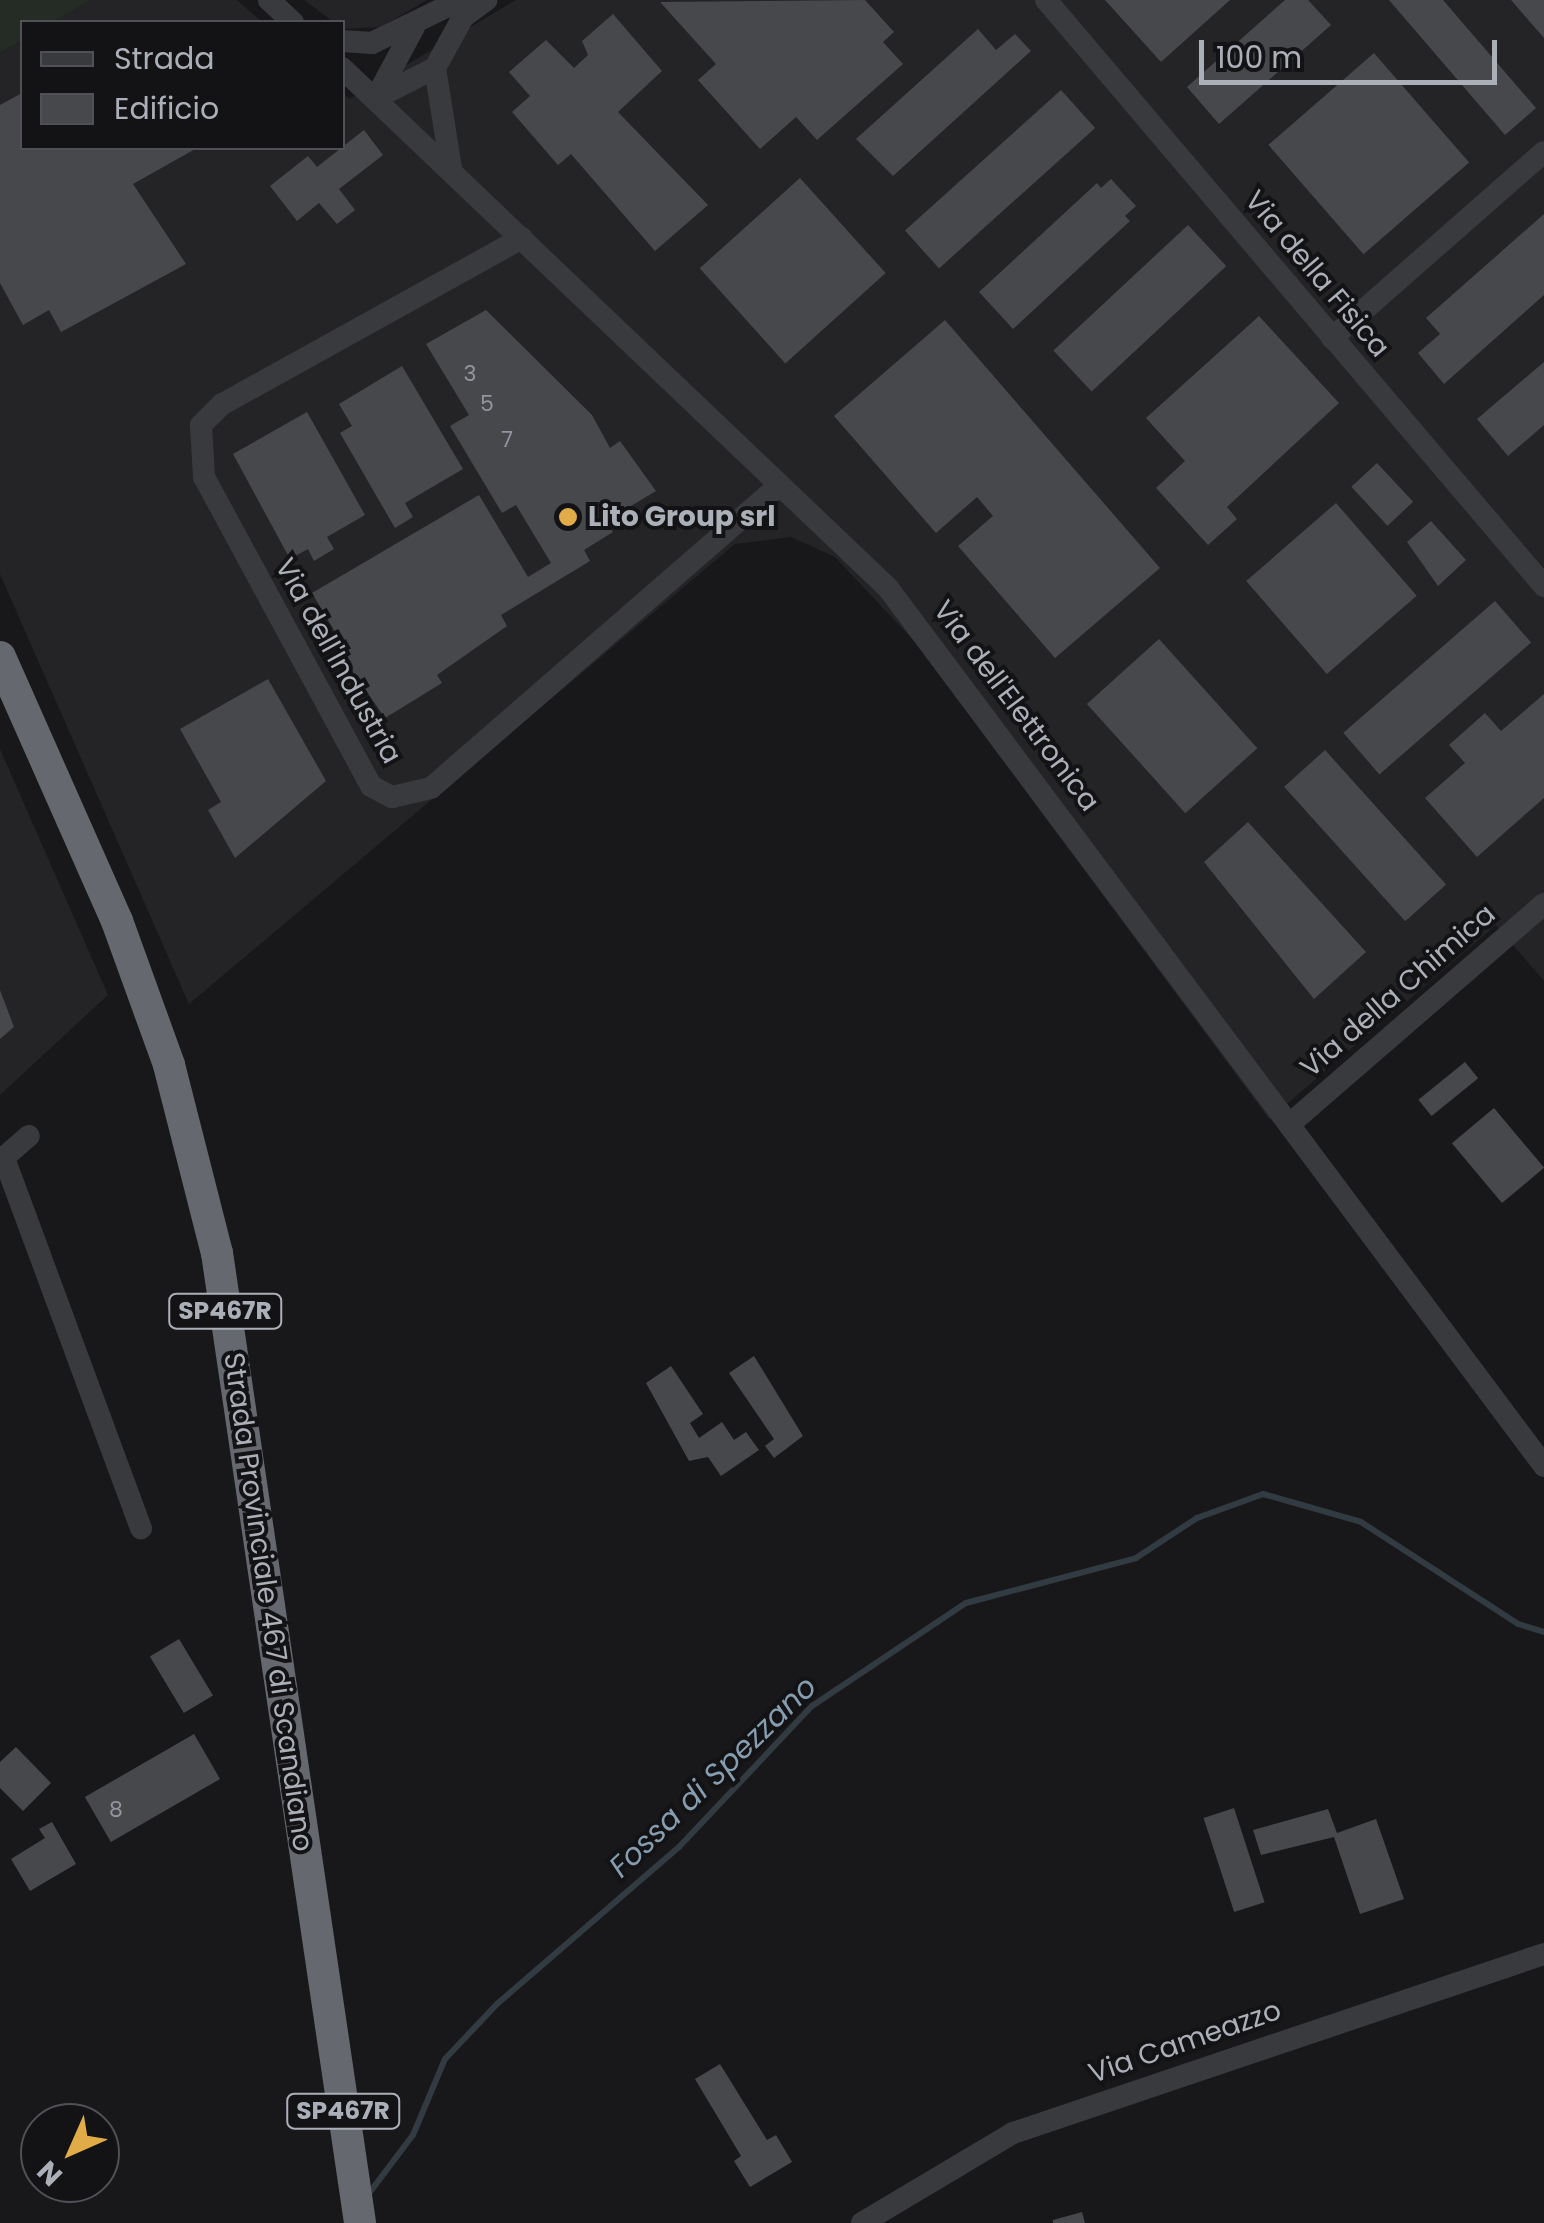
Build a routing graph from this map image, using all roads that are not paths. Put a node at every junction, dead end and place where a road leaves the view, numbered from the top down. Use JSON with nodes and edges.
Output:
{"nodes":[{"id":1,"x":269,"y":0,"type":"edge"},
{"id":2,"x":460,"y":0,"type":"edge"},
{"id":3,"x":486,"y":0,"type":"edge"},
{"id":4,"x":1046,"y":0,"type":"edge"},
{"id":5,"x":292,"y":20,"type":"edge"},
{"id":6,"x":414,"y":27,"type":"junction"},
{"id":7,"x":345,"y":41,"type":"edge"},
{"id":8,"x":436,"y":68,"type":"junction"},
{"id":9,"x":345,"y":71,"type":"edge"},
{"id":10,"x":376,"y":98,"type":"junction"},
{"id":11,"x":1544,"y":152,"type":"edge"},
{"id":12,"x":451,"y":168,"type":"junction"},
{"id":13,"x":522,"y":238,"type":"junction"},
{"id":14,"x":1332,"y":338,"type":"junction"},
{"id":15,"x":780,"y":484,"type":"junction"},
{"id":16,"x":1544,"y":586,"type":"edge"},
{"id":17,"x":0,"y":657,"type":"edge"},
{"id":18,"x":1544,"y":904,"type":"edge"},
{"id":19,"x":1291,"y":1123,"type":"junction"},
{"id":20,"x":29,"y":1136,"type":"dead end"},
{"id":21,"x":2,"y":1160,"type":"edge"},
{"id":22,"x":1544,"y":1466,"type":"edge"},
{"id":23,"x":140,"y":1529,"type":"dead end"},
{"id":24,"x":1544,"y":1954,"type":"edge"},
{"id":25,"x":360,"y":2223,"type":"edge"},
{"id":26,"x":862,"y":2223,"type":"edge"}],
"edges":[{"from":1,"to":5,"type":"street"},
{"from":2,"to":6,"type":"street"},
{"from":3,"to":8,"type":"street"},
{"from":4,"to":14,"type":"street","name":"Via della Fisica"},
{"from":6,"to":7,"type":"street"},
{"from":6,"to":10,"type":"street"},
{"from":8,"to":10,"type":"street"},
{"from":8,"to":12,"type":"street"},
{"from":9,"to":10,"type":"street","name":"Via dell'Elettronica"},
{"from":10,"to":12,"type":"street","name":"Via dell'Elettronica"},
{"from":11,"to":14,"type":"street"},
{"from":12,"to":13,"type":"street","name":"Via dell'Elettronica"},
{"from":13,"to":15,"type":"street","name":"Via dell'Elettronica"},
{"from":13,"to":15,"type":"street","name":"Via dell'Industria"},
{"from":14,"to":16,"type":"street","name":"Via della Fisica"},
{"from":15,"to":19,"type":"street","name":"Via dell'Elettronica"},
{"from":17,"to":25,"type":"highway","name":"Strada Provinciale 467 di Scandiano","number":"SP467R"},
{"from":18,"to":19,"type":"street","name":"Via della Chimica"},
{"from":19,"to":22,"type":"street","name":"Via dell'Elettronica"},
{"from":20,"to":21,"type":"street"},
{"from":21,"to":23,"type":"street"},
{"from":24,"to":26,"type":"street","name":"Via Cameazzo"}]}
